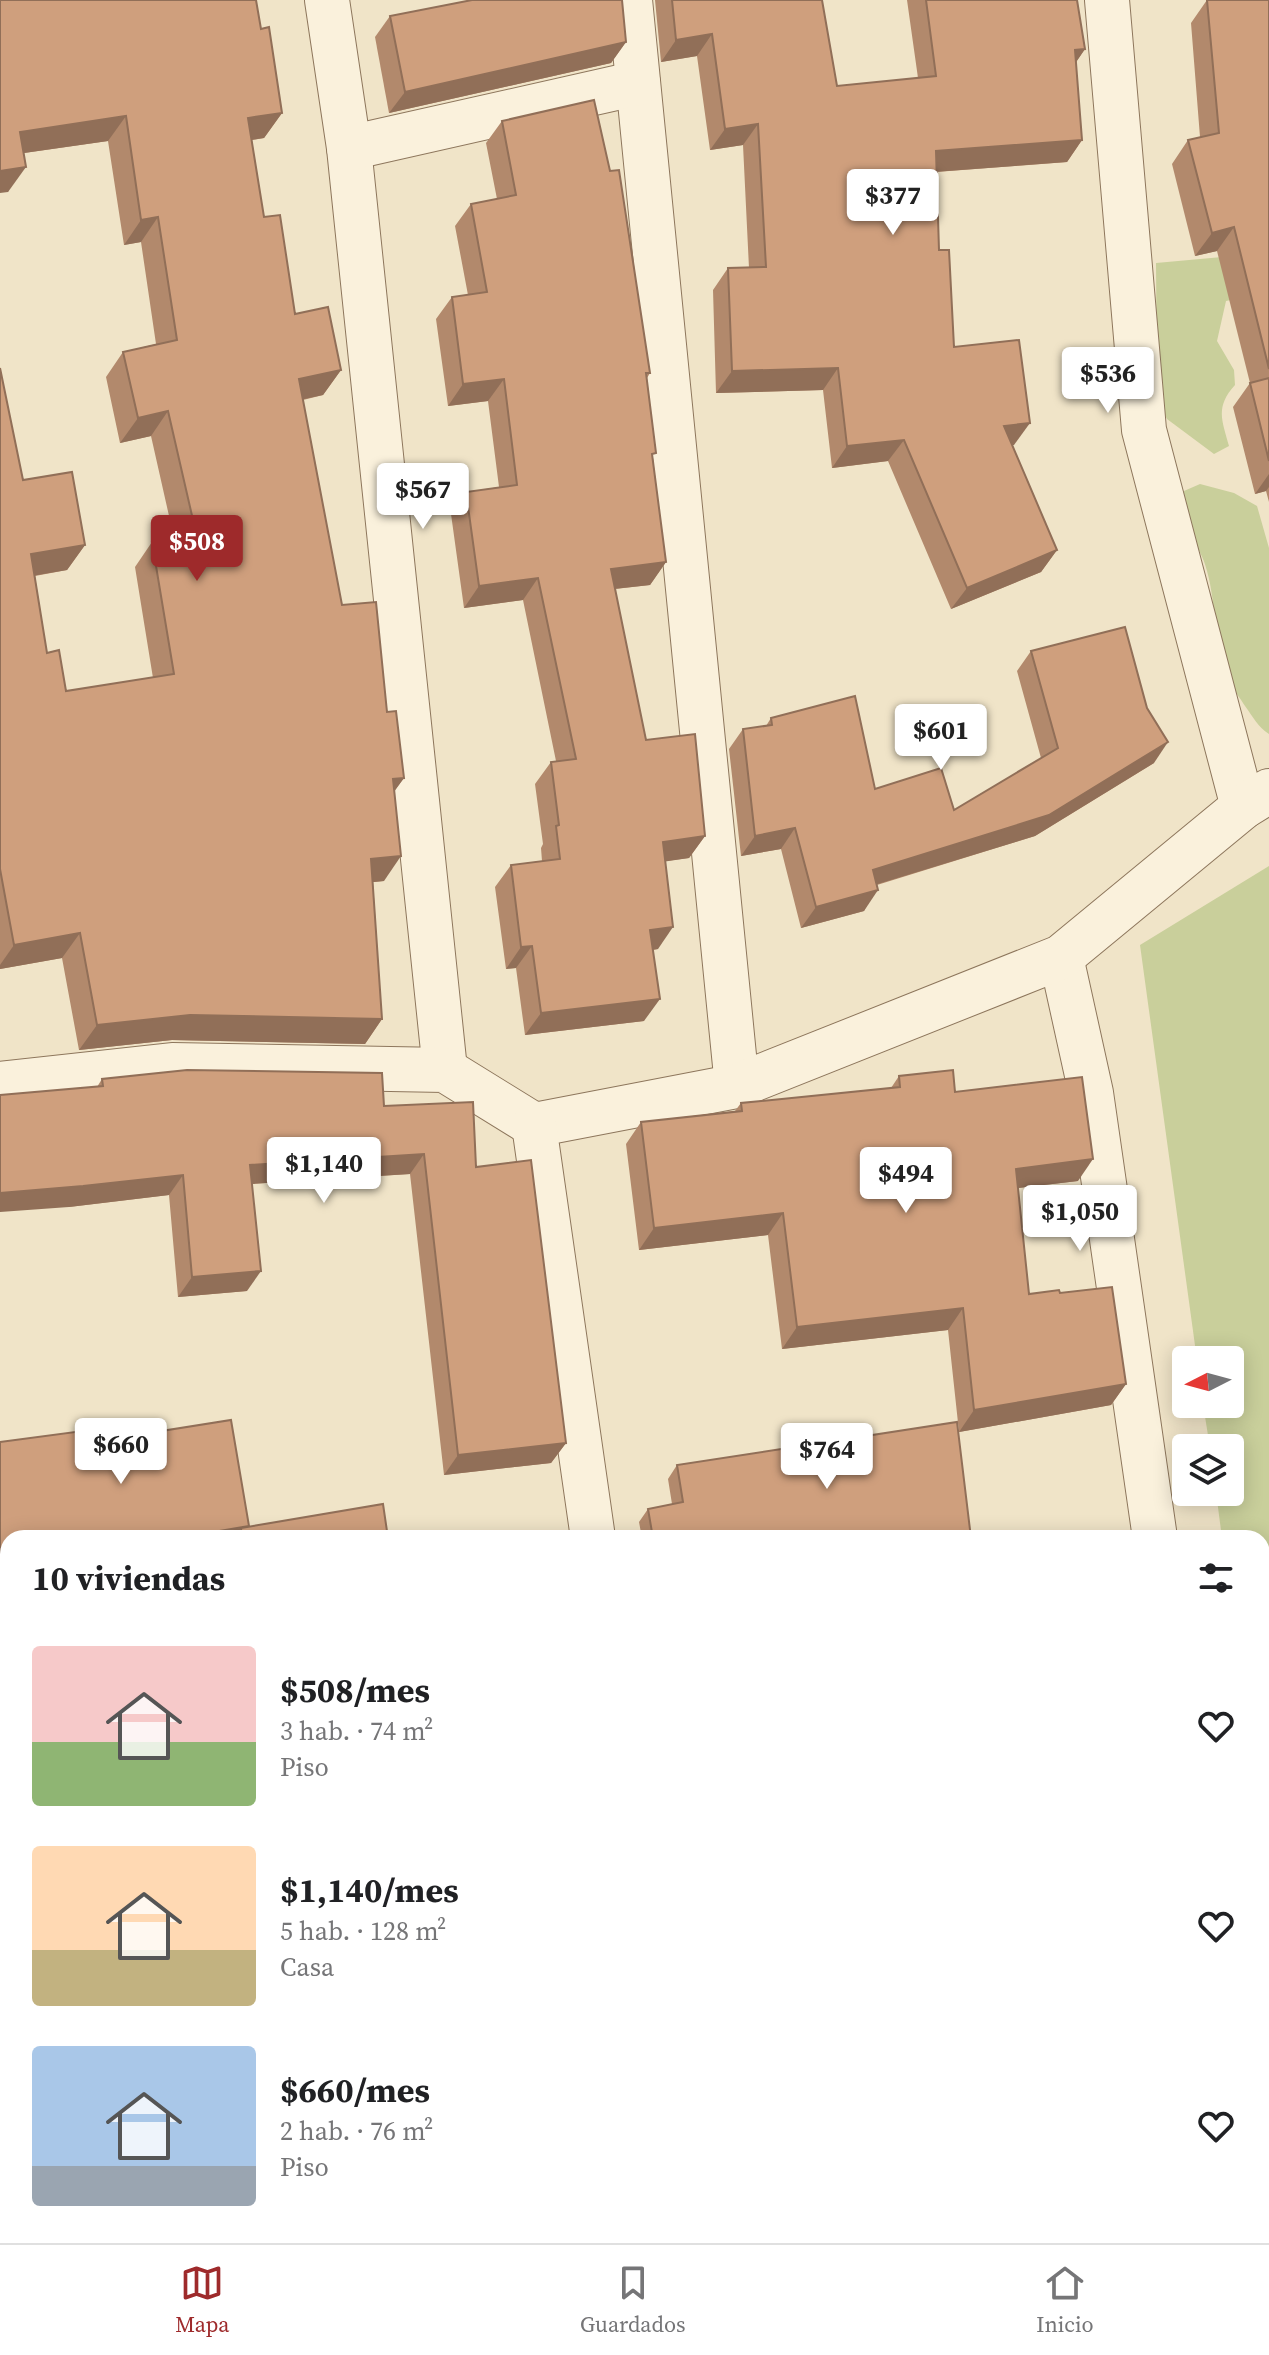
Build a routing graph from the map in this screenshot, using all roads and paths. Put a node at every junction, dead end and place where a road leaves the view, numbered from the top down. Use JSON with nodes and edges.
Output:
{"nodes":[{"id":1,"x":327,"y":0,"type":"edge"},
{"id":2,"x":630,"y":0,"type":"edge"},
{"id":3,"x":1107,"y":0,"type":"edge"},
{"id":4,"x":638,"y":83,"type":"junction"},
{"id":5,"x":349,"y":148,"type":"junction"},
{"id":6,"x":1256,"y":799,"type":"edge"},
{"id":7,"x":1061,"y":957,"type":"junction"},
{"id":8,"x":445,"y":1070,"type":"junction"},
{"id":9,"x":0,"y":1084,"type":"edge"},
{"id":10,"x":737,"y":1086,"type":"junction"},
{"id":11,"x":534,"y":1125,"type":"junction"},
{"id":12,"x":592,"y":1530,"type":"edge"},
{"id":13,"x":1154,"y":1530,"type":"edge"}],
"edges":[{"from":1,"to":5,"type":"street"},
{"from":2,"to":4,"type":"street"},
{"from":3,"to":6,"type":"street"},
{"from":4,"to":5,"type":"street"},
{"from":4,"to":10,"type":"street"},
{"from":5,"to":8,"type":"street"},
{"from":6,"to":7,"type":"street"},
{"from":7,"to":10,"type":"street"},
{"from":7,"to":13,"type":"street"},
{"from":8,"to":9,"type":"street"},
{"from":8,"to":11,"type":"street"},
{"from":10,"to":11,"type":"street"},
{"from":11,"to":12,"type":"street"}]}
